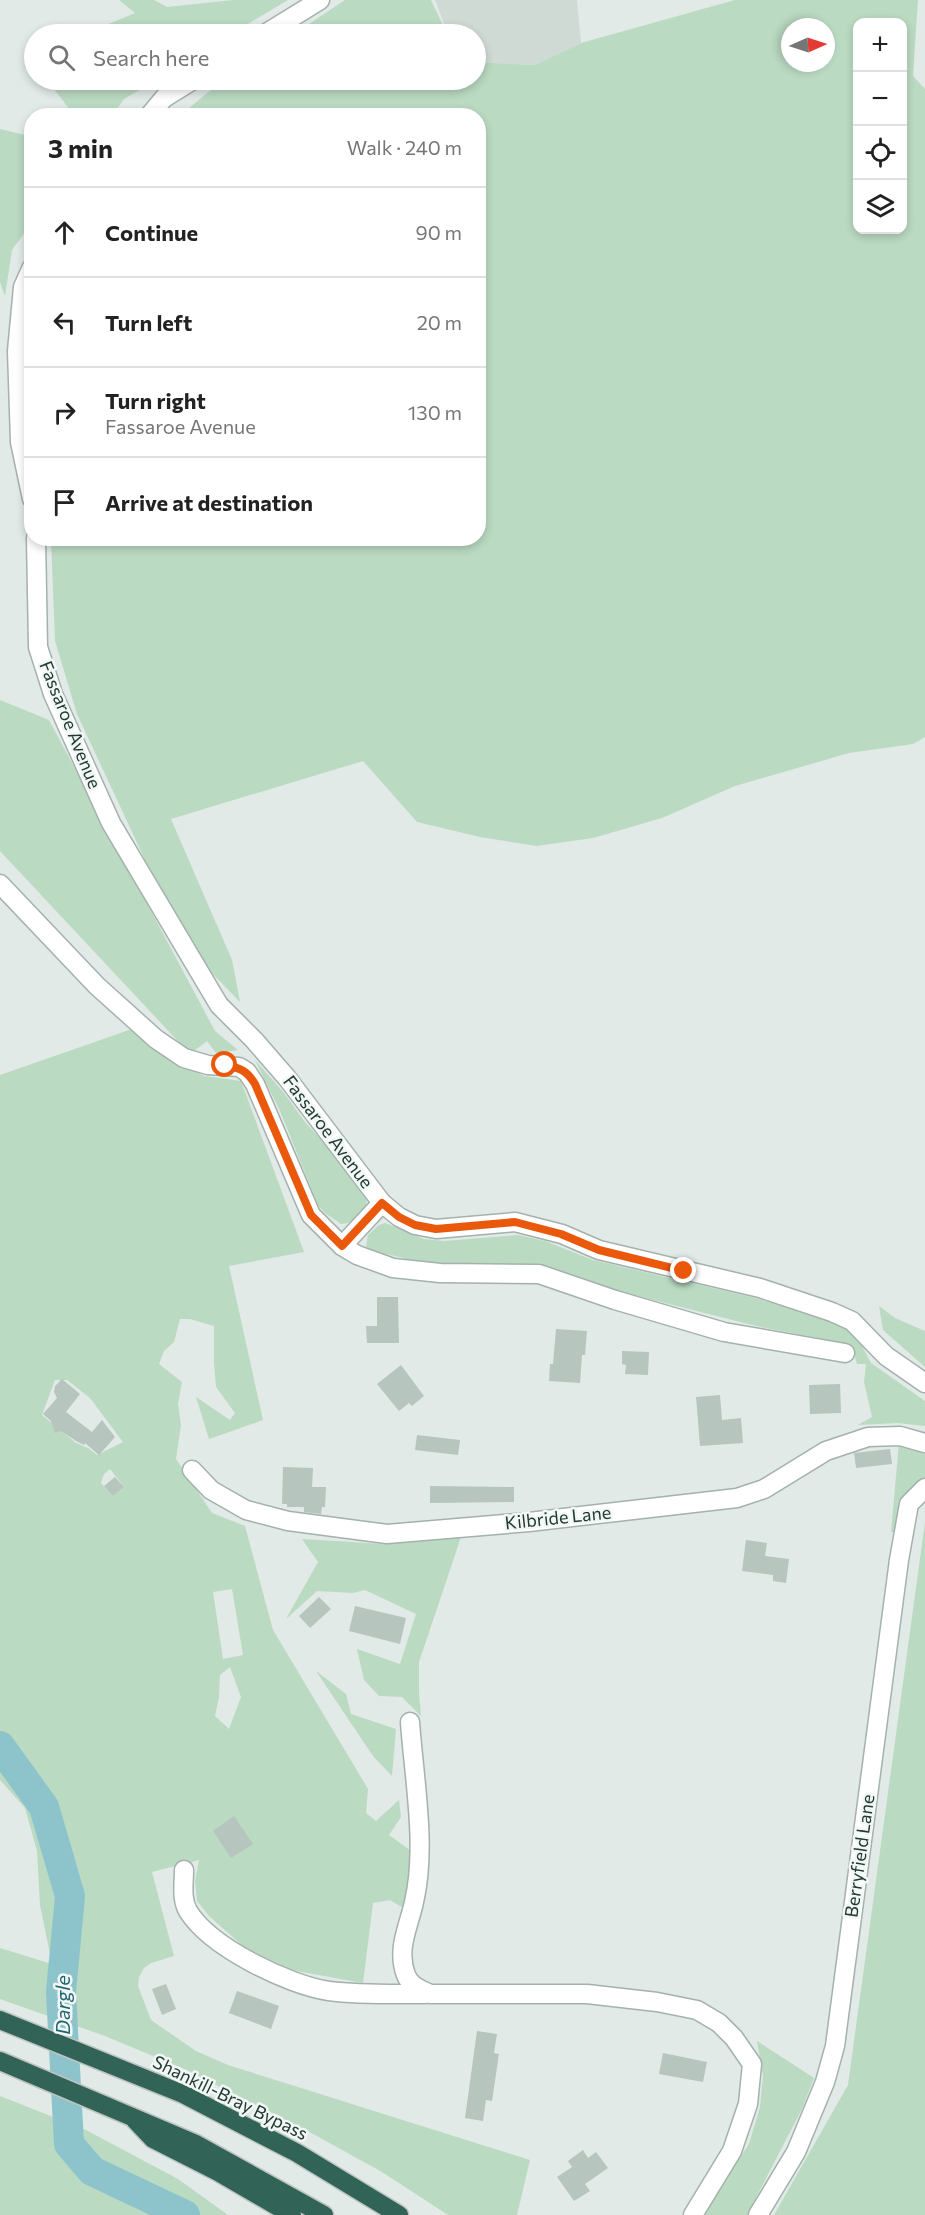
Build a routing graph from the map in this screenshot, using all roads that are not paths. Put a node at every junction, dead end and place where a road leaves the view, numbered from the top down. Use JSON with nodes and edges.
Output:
{"nodes":[{"id":1,"x":320,"y":0,"type":"edge"},
{"id":2,"x":281,"y":24,"type":"edge"},
{"id":3,"x":177,"y":90,"type":"edge"},
{"id":4,"x":156,"y":108,"type":"edge"},
{"id":5,"x":24,"y":284,"type":"edge"},
{"id":6,"x":24,"y":461,"type":"edge"},
{"id":7,"x":36,"y":546,"type":"edge"},
{"id":8,"x":0,"y":884,"type":"edge"},
{"id":9,"x":382,"y":1203,"type":"junction"},
{"id":10,"x":342,"y":1246,"type":"junction"},
{"id":11,"x":845,"y":1353,"type":"dead end"},
{"id":12,"x":925,"y":1383,"type":"edge"},
{"id":13,"x":925,"y":1443,"type":"edge"},
{"id":14,"x":192,"y":1470,"type":"dead end"},
{"id":15,"x":925,"y":1488,"type":"edge"},
{"id":16,"x":410,"y":1722,"type":"dead end"},
{"id":17,"x":184,"y":1870,"type":"dead end"},
{"id":18,"x":430,"y":1994,"type":"junction"},
{"id":19,"x":0,"y":2020,"type":"edge"},
{"id":20,"x":0,"y":2061,"type":"edge"},
{"id":21,"x":132,"y":2116,"type":"junction"},
{"id":22,"x":292,"y":2215,"type":"edge"},
{"id":23,"x":324,"y":2215,"type":"edge"},
{"id":24,"x":399,"y":2215,"type":"edge"},
{"id":25,"x":693,"y":2215,"type":"edge"},
{"id":26,"x":758,"y":2215,"type":"edge"}],
"edges":[{"from":1,"to":2,"type":"street"},
{"from":3,"to":4,"type":"street"},
{"from":5,"to":6,"type":"street"},
{"from":7,"to":9,"type":"street","name":"Fassaroe Avenue"},
{"from":8,"to":10,"type":"street"},
{"from":9,"to":10,"type":"street"},
{"from":9,"to":12,"type":"street","name":"Fassaroe Avenue"},
{"from":10,"to":11,"type":"street"},
{"from":13,"to":14,"type":"street","name":"Kilbride Lane"},
{"from":15,"to":26,"type":"street","name":"Berryfield Lane"},
{"from":16,"to":18,"type":"street"},
{"from":17,"to":18,"type":"street"},
{"from":18,"to":25,"type":"street"},
{"from":19,"to":24,"type":"highway","name":"Shankill-Bray Bypass"},
{"from":20,"to":21,"type":"highway"},
{"from":21,"to":22,"type":"highway"},
{"from":21,"to":23,"type":"highway"}]}
